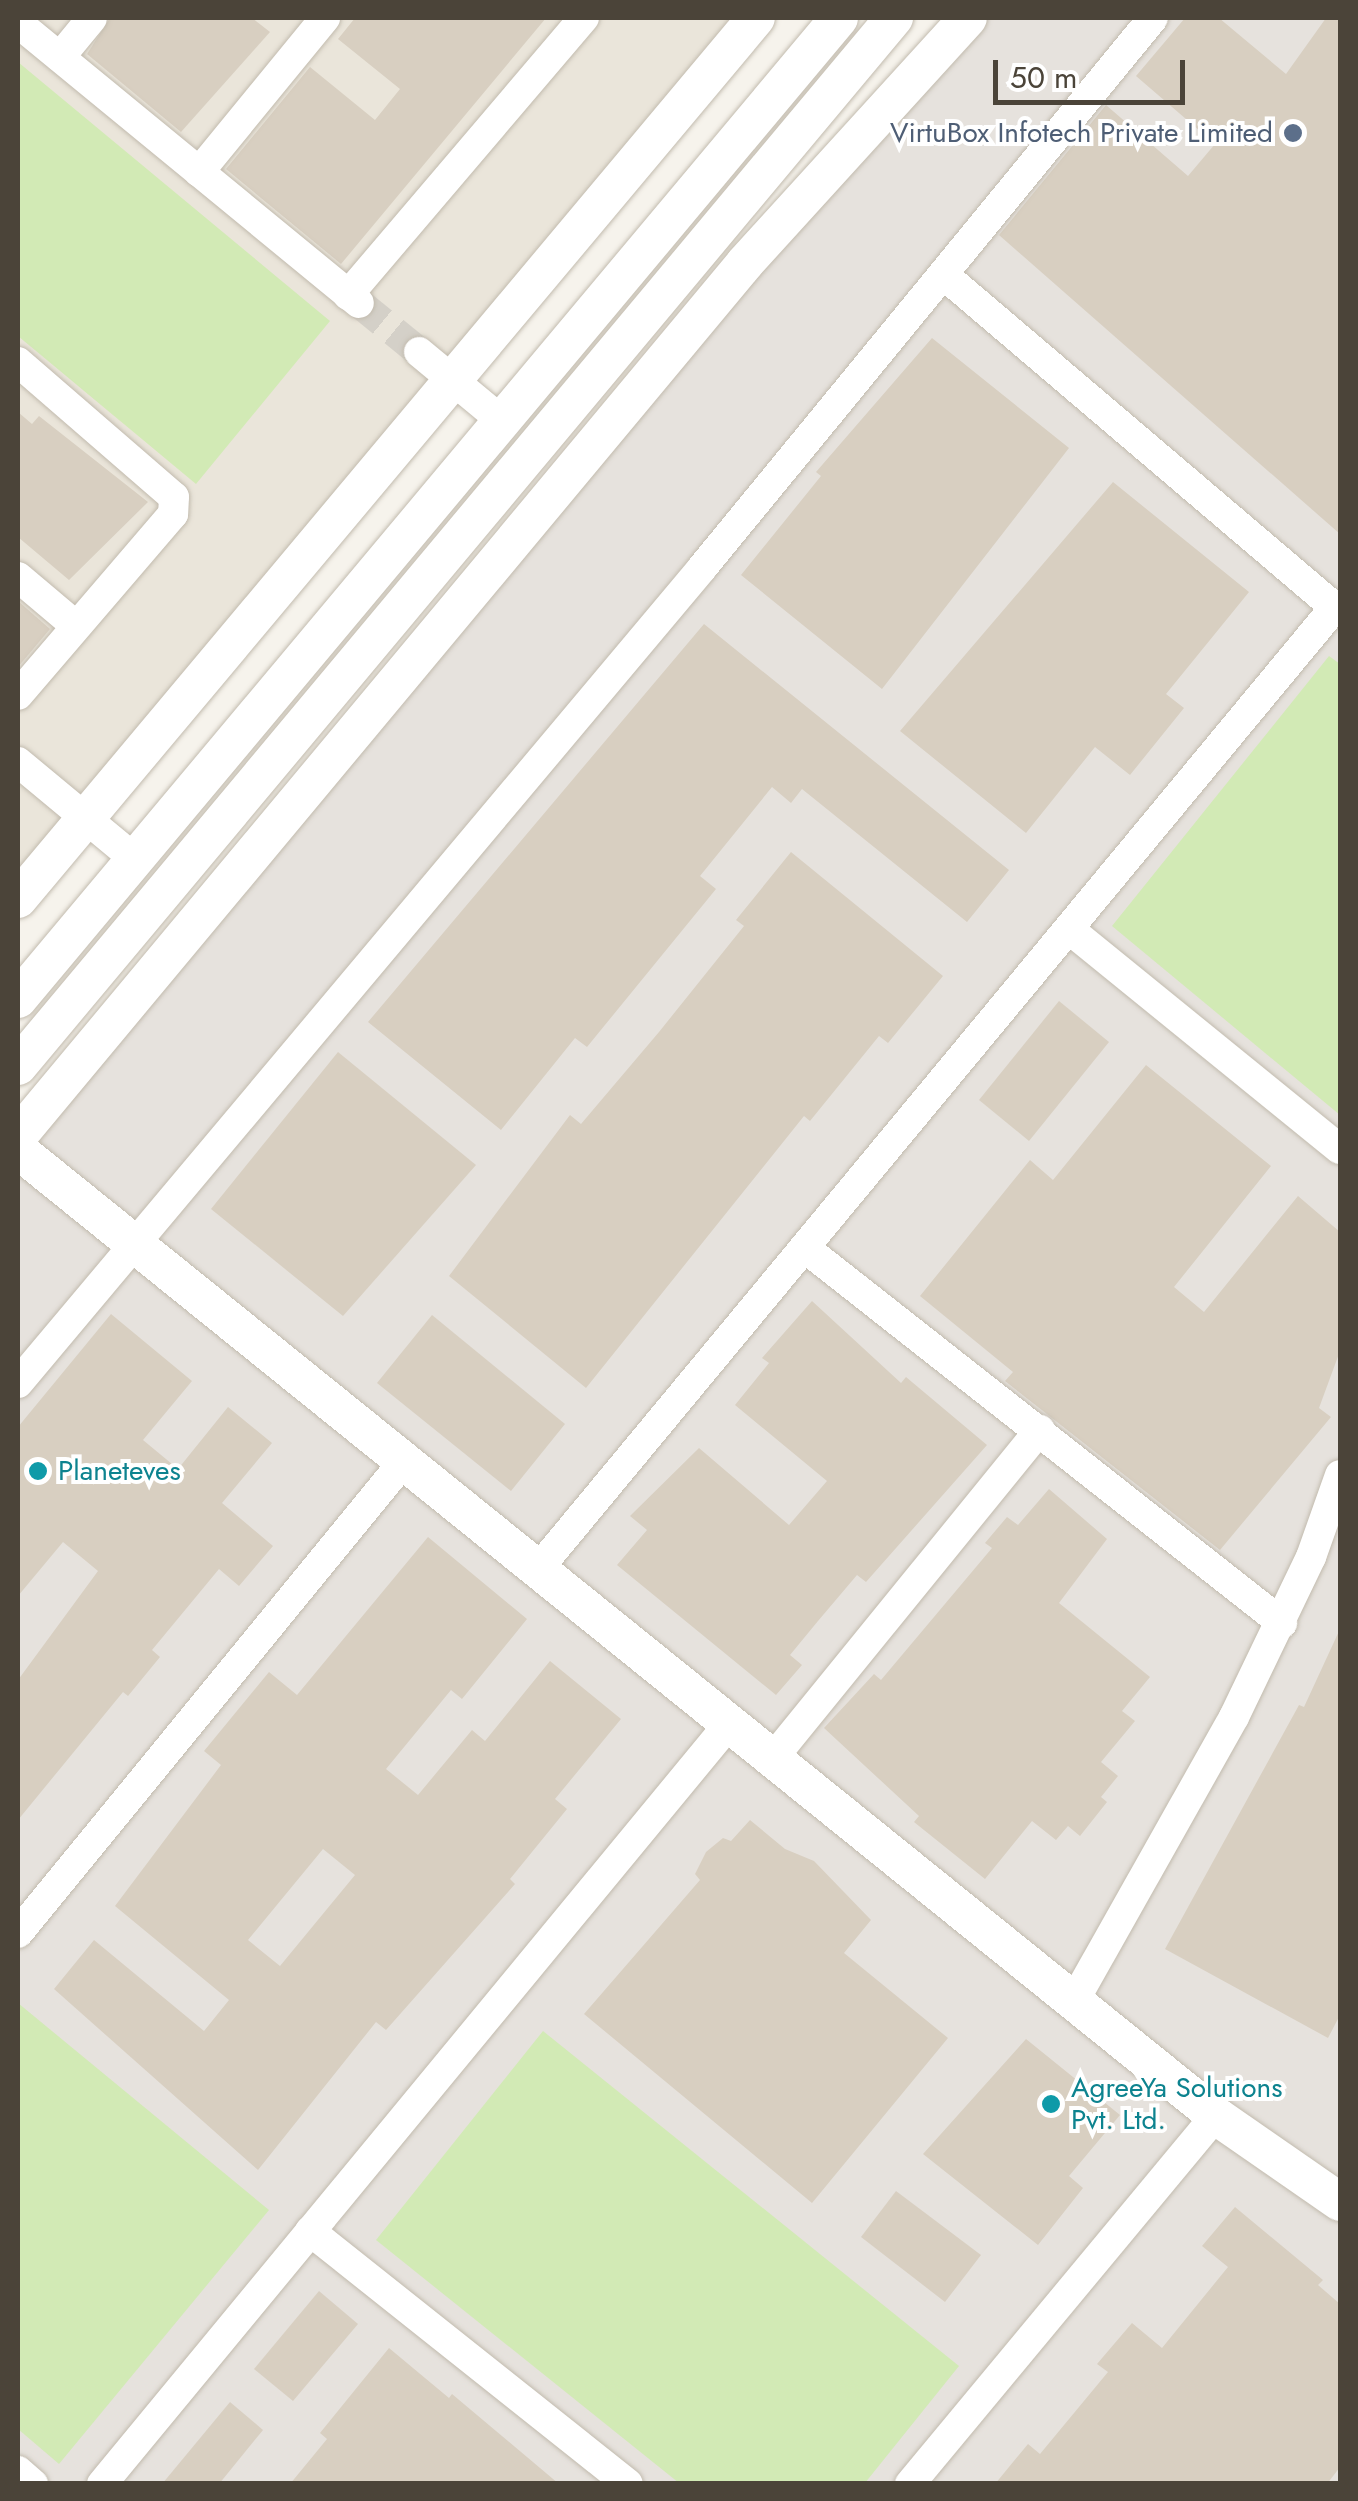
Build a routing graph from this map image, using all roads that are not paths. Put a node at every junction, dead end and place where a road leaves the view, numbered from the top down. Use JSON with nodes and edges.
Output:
{"nodes":[{"id":1,"x":92,"y":18,"type":"edge"},
{"id":2,"x":325,"y":18,"type":"edge"},
{"id":3,"x":584,"y":18,"type":"edge"},
{"id":4,"x":756,"y":18,"type":"edge"},
{"id":5,"x":839,"y":18,"type":"edge"},
{"id":6,"x":894,"y":18,"type":"edge"},
{"id":7,"x":968,"y":18,"type":"edge"},
{"id":8,"x":1152,"y":18,"type":"edge"},
{"id":9,"x":18,"y":22,"type":"edge"},
{"id":10,"x":60,"y":57,"type":"junction"},
{"id":11,"x":199,"y":172,"type":"junction"},
{"id":12,"x":944,"y":275,"type":"junction"},
{"id":13,"x":418,"y":352,"type":"tunnel mouth"},
{"id":14,"x":18,"y":362,"type":"edge"},
{"id":15,"x":452,"y":380,"type":"junction"},
{"id":16,"x":502,"y":421,"type":"junction"},
{"id":17,"x":18,"y":577,"type":"edge"},
{"id":18,"x":1338,"y":610,"type":"edge"},
{"id":19,"x":76,"y":626,"type":"junction"},
{"id":20,"x":18,"y":696,"type":"edge"},
{"id":21,"x":18,"y":762,"type":"edge"},
{"id":22,"x":88,"y":820,"type":"junction"},
{"id":23,"x":135,"y":859,"type":"junction"},
{"id":24,"x":18,"y":899,"type":"edge"},
{"id":25,"x":1068,"y":929,"type":"junction"},
{"id":26,"x":18,"y":999,"type":"edge"},
{"id":27,"x":18,"y":1066,"type":"edge"},
{"id":28,"x":18,"y":1136,"type":"edge"},
{"id":29,"x":1340,"y":1149,"type":"edge"},
{"id":30,"x":18,"y":1150,"type":"edge"},
{"id":31,"x":134,"y":1243,"type":"junction"},
{"id":32,"x":804,"y":1248,"type":"junction"},
{"id":33,"x":18,"y":1382,"type":"edge"},
{"id":34,"x":1040,"y":1430,"type":"junction"},
{"id":35,"x":404,"y":1461,"type":"junction"},
{"id":36,"x":1340,"y":1475,"type":"edge"},
{"id":37,"x":538,"y":1569,"type":"junction"},
{"id":38,"x":1282,"y":1623,"type":"junction"},
{"id":39,"x":730,"y":1724,"type":"junction"},
{"id":40,"x":773,"y":1758,"type":"junction"},
{"id":41,"x":18,"y":1932,"type":"edge"},
{"id":42,"x":1074,"y":2001,"type":"junction"},
{"id":43,"x":1216,"y":2116,"type":"junction"},
{"id":44,"x":1340,"y":2202,"type":"edge"},
{"id":45,"x":310,"y":2231,"type":"junction"},
{"id":46,"x":18,"y":2471,"type":"edge"},
{"id":47,"x":34,"y":2484,"type":"edge"},
{"id":48,"x":102,"y":2484,"type":"edge"},
{"id":49,"x":628,"y":2484,"type":"edge"},
{"id":50,"x":910,"y":2484,"type":"edge"}],
"edges":[{"from":1,"to":10,"type":"street"},
{"from":2,"to":11,"type":"street"},
{"from":3,"to":11,"type":"street"},
{"from":4,"to":15,"type":"street"},
{"from":5,"to":16,"type":"street"},
{"from":6,"to":27,"type":"street"},
{"from":7,"to":28,"type":"street"},
{"from":8,"to":12,"type":"street"},
{"from":9,"to":10,"type":"street"},
{"from":10,"to":11,"type":"street"},
{"from":12,"to":18,"type":"street"},
{"from":12,"to":31,"type":"street"},
{"from":13,"to":15,"type":"street"},
{"from":14,"to":19,"type":"street"},
{"from":15,"to":16,"type":"street"},
{"from":15,"to":22,"type":"street"},
{"from":16,"to":23,"type":"street"},
{"from":17,"to":19,"type":"street"},
{"from":18,"to":25,"type":"street"},
{"from":19,"to":20,"type":"street"},
{"from":21,"to":22,"type":"street"},
{"from":22,"to":23,"type":"street"},
{"from":22,"to":24,"type":"street"},
{"from":23,"to":26,"type":"street"},
{"from":25,"to":29,"type":"street"},
{"from":25,"to":32,"type":"street"},
{"from":30,"to":31,"type":"street"},
{"from":31,"to":33,"type":"street"},
{"from":31,"to":35,"type":"street"},
{"from":32,"to":34,"type":"street"},
{"from":32,"to":37,"type":"street"},
{"from":34,"to":38,"type":"street"},
{"from":34,"to":40,"type":"street"},
{"from":35,"to":37,"type":"street"},
{"from":35,"to":41,"type":"street"},
{"from":36,"to":38,"type":"street"},
{"from":37,"to":39,"type":"street"},
{"from":38,"to":42,"type":"street"},
{"from":39,"to":40,"type":"street"},
{"from":39,"to":45,"type":"street"},
{"from":40,"to":42,"type":"street"},
{"from":42,"to":43,"type":"street"},
{"from":43,"to":44,"type":"street"},
{"from":43,"to":50,"type":"street"},
{"from":45,"to":48,"type":"street"},
{"from":45,"to":49,"type":"street"},
{"from":46,"to":47,"type":"street"}]}
